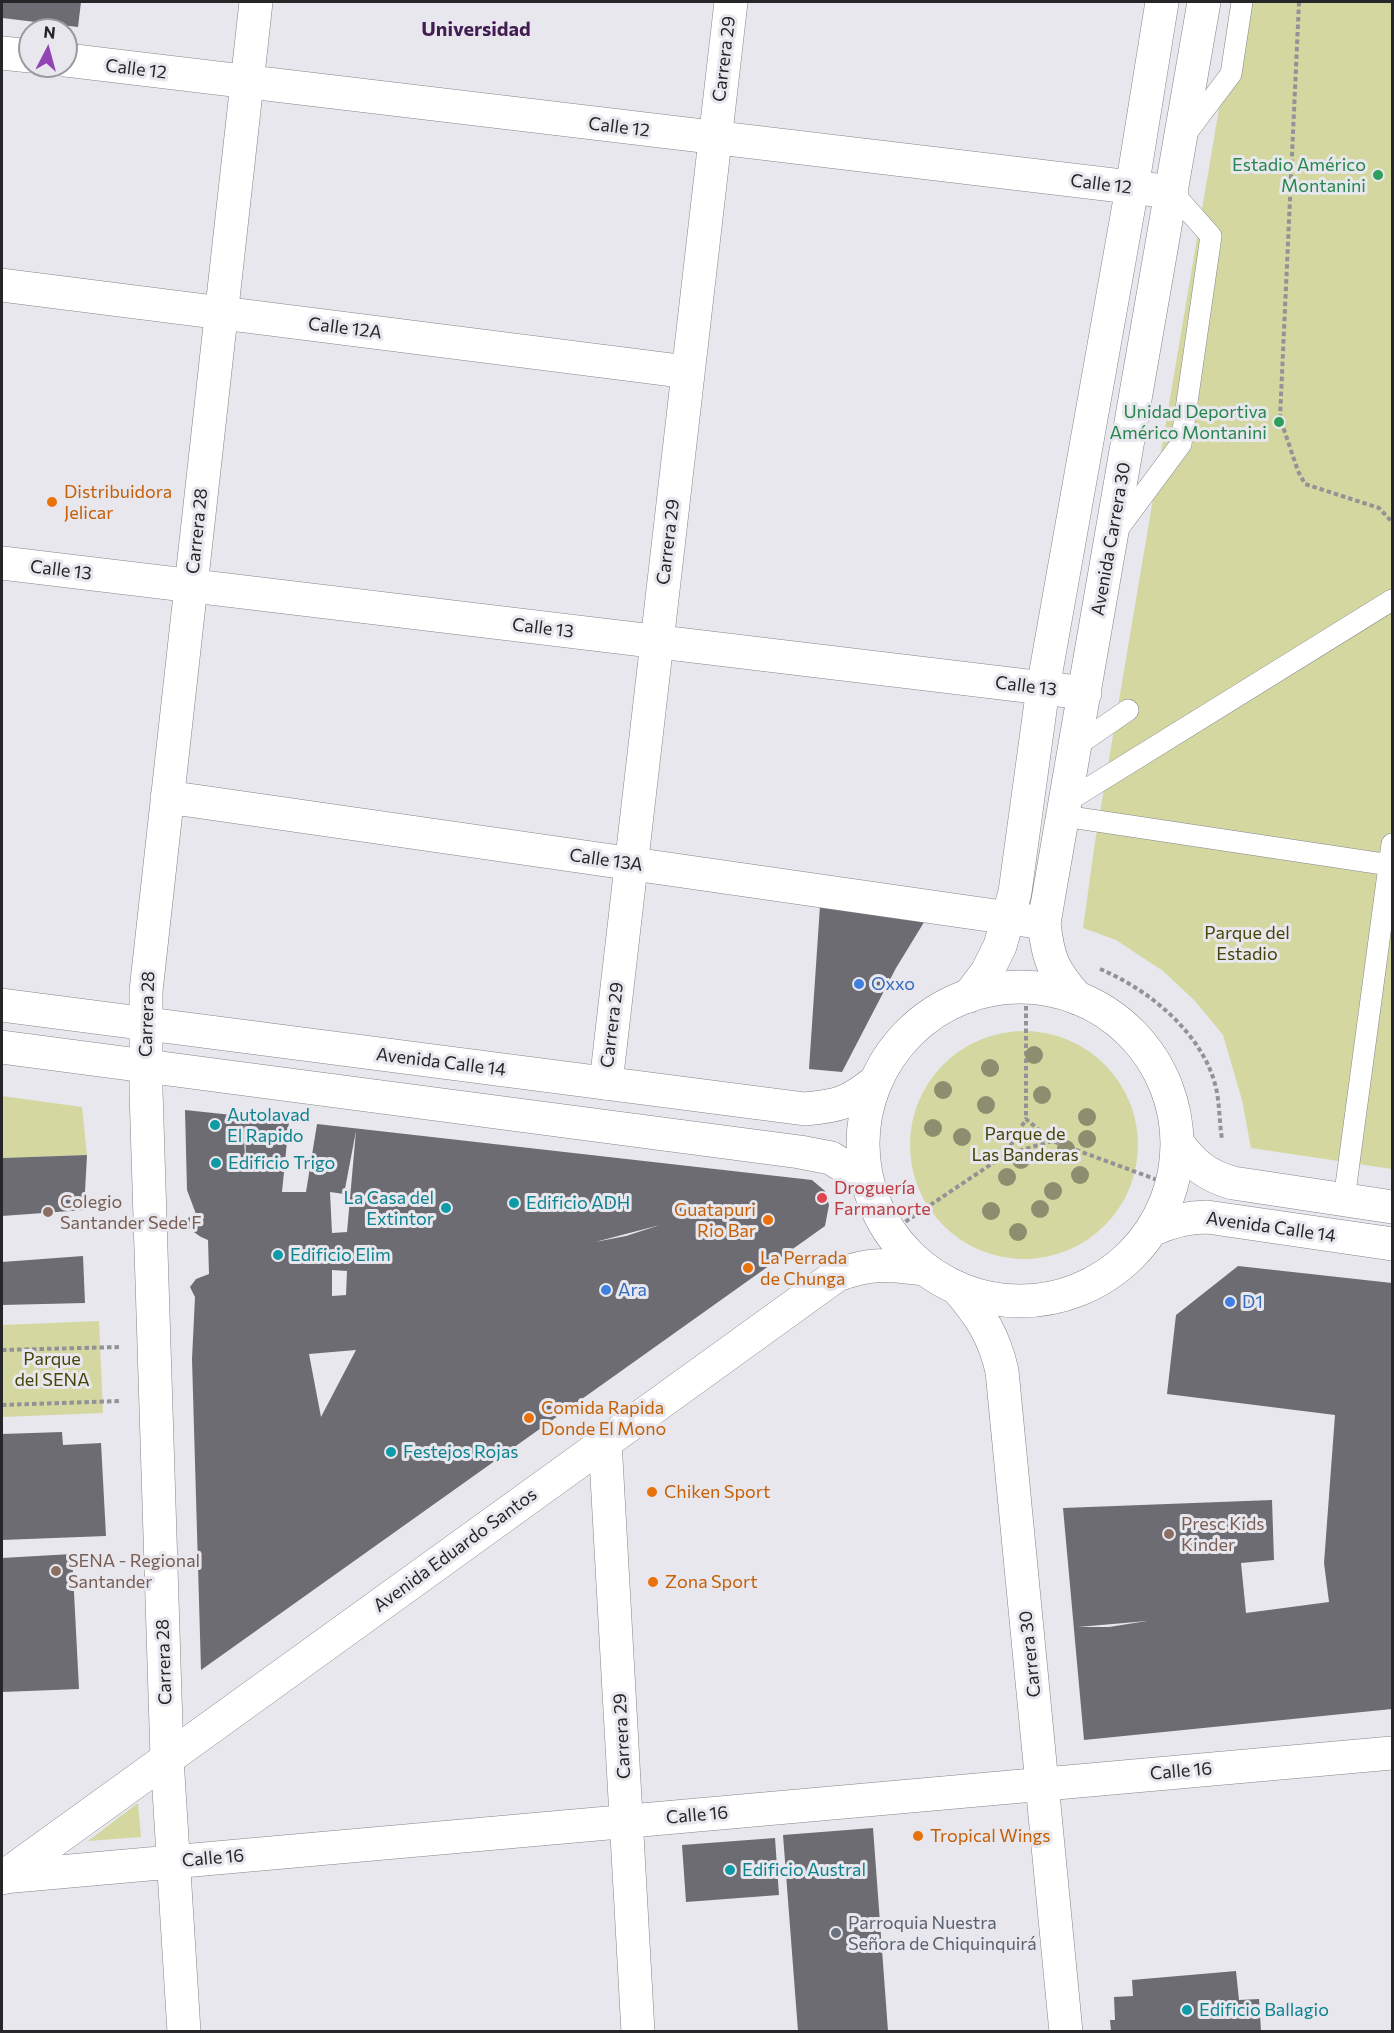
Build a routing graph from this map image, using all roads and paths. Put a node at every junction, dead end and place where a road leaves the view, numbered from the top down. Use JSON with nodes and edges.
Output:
{"nodes":[{"id":1,"x":256,"y":2,"type":"edge"},
{"id":2,"x":731,"y":2,"type":"edge"},
{"id":3,"x":1162,"y":2,"type":"edge"},
{"id":4,"x":1204,"y":2,"type":"edge"},
{"id":5,"x":1242,"y":2,"type":"edge"},
{"id":6,"x":1299,"y":2,"type":"edge"},
{"id":7,"x":2,"y":53,"type":"edge"},
{"id":8,"x":18,"y":55,"type":"edge"},
{"id":9,"x":78,"y":61,"type":"edge"},
{"id":10,"x":247,"y":82,"type":"junction"},
{"id":11,"x":715,"y":138,"type":"junction"},
{"id":12,"x":1180,"y":140,"type":"junction"},
{"id":13,"x":1132,"y":188,"type":"junction"},
{"id":14,"x":1172,"y":192,"type":"junction"},
{"id":15,"x":2,"y":285,"type":"edge"},
{"id":16,"x":221,"y":313,"type":"junction"},
{"id":17,"x":688,"y":372,"type":"junction"},
{"id":18,"x":1392,"y":522,"type":"edge"},
{"id":19,"x":1112,"y":538,"type":"junction"},
{"id":20,"x":2,"y":562,"type":"edge"},
{"id":21,"x":191,"y":585,"type":"junction"},
{"id":22,"x":1392,"y":600,"type":"edge"},
{"id":23,"x":656,"y":641,"type":"junction"},
{"id":24,"x":1043,"y":688,"type":"junction"},
{"id":25,"x":1085,"y":693,"type":"junction"},
{"id":26,"x":1128,"y":710,"type":"dead end"},
{"id":27,"x":1076,"y":746,"type":"junction"},
{"id":28,"x":167,"y":797,"type":"junction"},
{"id":29,"x":1065,"y":809,"type":"junction"},
{"id":30,"x":1391,"y":855,"type":"edge"},
{"id":31,"x":631,"y":864,"type":"junction"},
{"id":32,"x":1008,"y":918,"type":"junction"},
{"id":33,"x":1044,"y":923,"type":"junction"},
{"id":34,"x":1094,"y":966,"type":"dead end"},
{"id":35,"x":1026,"y":988,"type":"junction"},
{"id":36,"x":969,"y":996,"type":"junction"},
{"id":37,"x":1077,"y":998,"type":"junction"},
{"id":38,"x":2,"y":1005,"type":"edge"},
{"id":39,"x":145,"y":1024,"type":"junction"},
{"id":40,"x":2,"y":1047,"type":"edge"},
{"id":41,"x":146,"y":1066,"type":"junction"},
{"id":42,"x":875,"y":1082,"type":"junction"},
{"id":43,"x":606,"y":1083,"type":"junction"},
{"id":44,"x":1026,"y":1119,"type":"junction"},
{"id":45,"x":1052,"y":1140,"type":"junction"},
{"id":46,"x":1178,"y":1143,"type":"junction"},
{"id":47,"x":1223,"y":1144,"type":"dead end"},
{"id":48,"x":1005,"y":1155,"type":"junction"},
{"id":49,"x":866,"y":1179,"type":"junction"},
{"id":50,"x":1172,"y":1185,"type":"junction"},
{"id":51,"x":1344,"y":1200,"type":"junction"},
{"id":52,"x":1392,"y":1207,"type":"edge"},
{"id":53,"x":1152,"y":1230,"type":"junction"},
{"id":54,"x":889,"y":1232,"type":"junction"},
{"id":55,"x":1392,"y":1244,"type":"edge"},
{"id":56,"x":924,"y":1269,"type":"junction"},
{"id":57,"x":957,"y":1288,"type":"junction"},
{"id":58,"x":154,"y":1347,"type":"junction"},
{"id":59,"x":2,"y":1350,"type":"edge"},
{"id":60,"x":155,"y":1401,"type":"junction"},
{"id":61,"x":2,"y":1405,"type":"edge"},
{"id":62,"x":605,"y":1441,"type":"junction"},
{"id":63,"x":1392,"y":1753,"type":"edge"},
{"id":64,"x":167,"y":1758,"type":"junction"},
{"id":65,"x":1042,"y":1784,"type":"junction"},
{"id":66,"x":626,"y":1821,"type":"junction"},
{"id":67,"x":174,"y":1862,"type":"junction"},
{"id":68,"x":2,"y":1877,"type":"edge"},
{"id":69,"x":184,"y":2031,"type":"edge"},
{"id":70,"x":638,"y":2031,"type":"edge"},
{"id":71,"x":1066,"y":2031,"type":"edge"}],
"edges":[{"from":1,"to":10,"type":"street","name":"Carrera 28"},
{"from":2,"to":11,"type":"street","name":"Carrera 29"},
{"from":3,"to":13,"type":"street"},
{"from":4,"to":12,"type":"street","name":"Avenida Carrera 30"},
{"from":5,"to":12,"type":"lane"},
{"from":6,"to":18,"type":"path"},
{"from":7,"to":8,"type":"street"},
{"from":9,"to":10,"type":"street","name":"Calle 12"},
{"from":10,"to":11,"type":"street","name":"Calle 12"},
{"from":10,"to":16,"type":"street","name":"Carrera 28"},
{"from":11,"to":13,"type":"street","name":"Calle 12"},
{"from":11,"to":17,"type":"street","name":"Carrera 29"},
{"from":12,"to":14,"type":"street","name":"Avenida Carrera 30"},
{"from":13,"to":14,"type":"street","name":"Calle 12"},
{"from":13,"to":24,"type":"street"},
{"from":14,"to":19,"type":"street","name":"Avenida Carrera 30"},
{"from":14,"to":19,"type":"lane"},
{"from":15,"to":16,"type":"street","name":"Calle 12A"},
{"from":16,"to":17,"type":"street","name":"Calle 12A"},
{"from":16,"to":21,"type":"street","name":"Carrera 28"},
{"from":17,"to":23,"type":"street","name":"Carrera 29"},
{"from":19,"to":25,"type":"street","name":"Avenida Carrera 30"},
{"from":20,"to":21,"type":"street","name":"Calle 13"},
{"from":21,"to":23,"type":"street","name":"Calle 13"},
{"from":21,"to":28,"type":"street","name":"Carrera 28"},
{"from":22,"to":29,"type":"lane"},
{"from":23,"to":24,"type":"street","name":"Calle 13"},
{"from":23,"to":31,"type":"street","name":"Carrera 29"},
{"from":24,"to":25,"type":"street","name":"Calle 13"},
{"from":24,"to":32,"type":"street"},
{"from":25,"to":27,"type":"street","name":"Avenida Carrera 30"},
{"from":26,"to":27,"type":"lane"},
{"from":27,"to":29,"type":"street","name":"Avenida Carrera 30"},
{"from":28,"to":31,"type":"street","name":"Calle 13A"},
{"from":28,"to":39,"type":"street","name":"Carrera 28"},
{"from":29,"to":30,"type":"lane"},
{"from":29,"to":33,"type":"street","name":"Avenida Carrera 30"},
{"from":30,"to":51,"type":"lane"},
{"from":31,"to":32,"type":"street","name":"Calle 13A"},
{"from":31,"to":43,"type":"street","name":"Carrera 29"},
{"from":32,"to":33,"type":"street","name":"Calle 13A"},
{"from":32,"to":36,"type":"street"},
{"from":33,"to":37,"type":"street","name":"Avenida Carrera 30"},
{"from":34,"to":47,"type":"path"},
{"from":35,"to":36,"type":"street"},
{"from":35,"to":37,"type":"street"},
{"from":35,"to":44,"type":"path"},
{"from":36,"to":42,"type":"street"},
{"from":37,"to":46,"type":"street"},
{"from":38,"to":39,"type":"street","name":"Avenida Calle 14"},
{"from":39,"to":41,"type":"street","name":"Carrera 28"},
{"from":39,"to":43,"type":"street","name":"Avenida Calle 14"},
{"from":40,"to":41,"type":"street"},
{"from":41,"to":49,"type":"street"},
{"from":41,"to":58,"type":"street","name":"Carrera 28"},
{"from":42,"to":43,"type":"street","name":"Avenida Calle 14"},
{"from":42,"to":49,"type":"street"},
{"from":44,"to":45,"type":"path"},
{"from":44,"to":48,"type":"path"},
{"from":45,"to":48,"type":"path"},
{"from":45,"to":50,"type":"path"},
{"from":46,"to":50,"type":"street"},
{"from":46,"to":51,"type":"street","name":"Avenida Calle 14"},
{"from":48,"to":54,"type":"path"},
{"from":49,"to":54,"type":"street"},
{"from":50,"to":53,"type":"street"},
{"from":51,"to":52,"type":"street","name":"Avenida Calle 14"},
{"from":53,"to":55,"type":"street","name":"Avenida Calle 14"},
{"from":53,"to":57,"type":"street"},
{"from":54,"to":56,"type":"street"},
{"from":56,"to":57,"type":"street"},
{"from":56,"to":62,"type":"street","name":"Avenida Eduardo Santos"},
{"from":57,"to":65,"type":"street","name":"Carrera 30"},
{"from":58,"to":59,"type":"path"},
{"from":58,"to":60,"type":"street","name":"Carrera 28"},
{"from":60,"to":61,"type":"path"},
{"from":60,"to":64,"type":"street","name":"Carrera 28"},
{"from":62,"to":64,"type":"street","name":"Avenida Eduardo Santos"},
{"from":62,"to":66,"type":"street","name":"Carrera 29"},
{"from":63,"to":65,"type":"street","name":"Calle 16"},
{"from":64,"to":67,"type":"street","name":"Carrera 28"},
{"from":64,"to":68,"type":"street","name":"Avenida Eduardo Santos"},
{"from":65,"to":66,"type":"street","name":"Calle 16"},
{"from":65,"to":71,"type":"street","name":"Carrera 30"},
{"from":66,"to":67,"type":"street","name":"Calle 16"},
{"from":66,"to":70,"type":"street","name":"Carrera 29"},
{"from":67,"to":68,"type":"street","name":"Calle 16"},
{"from":67,"to":69,"type":"street","name":"Carrera 28"}]}
